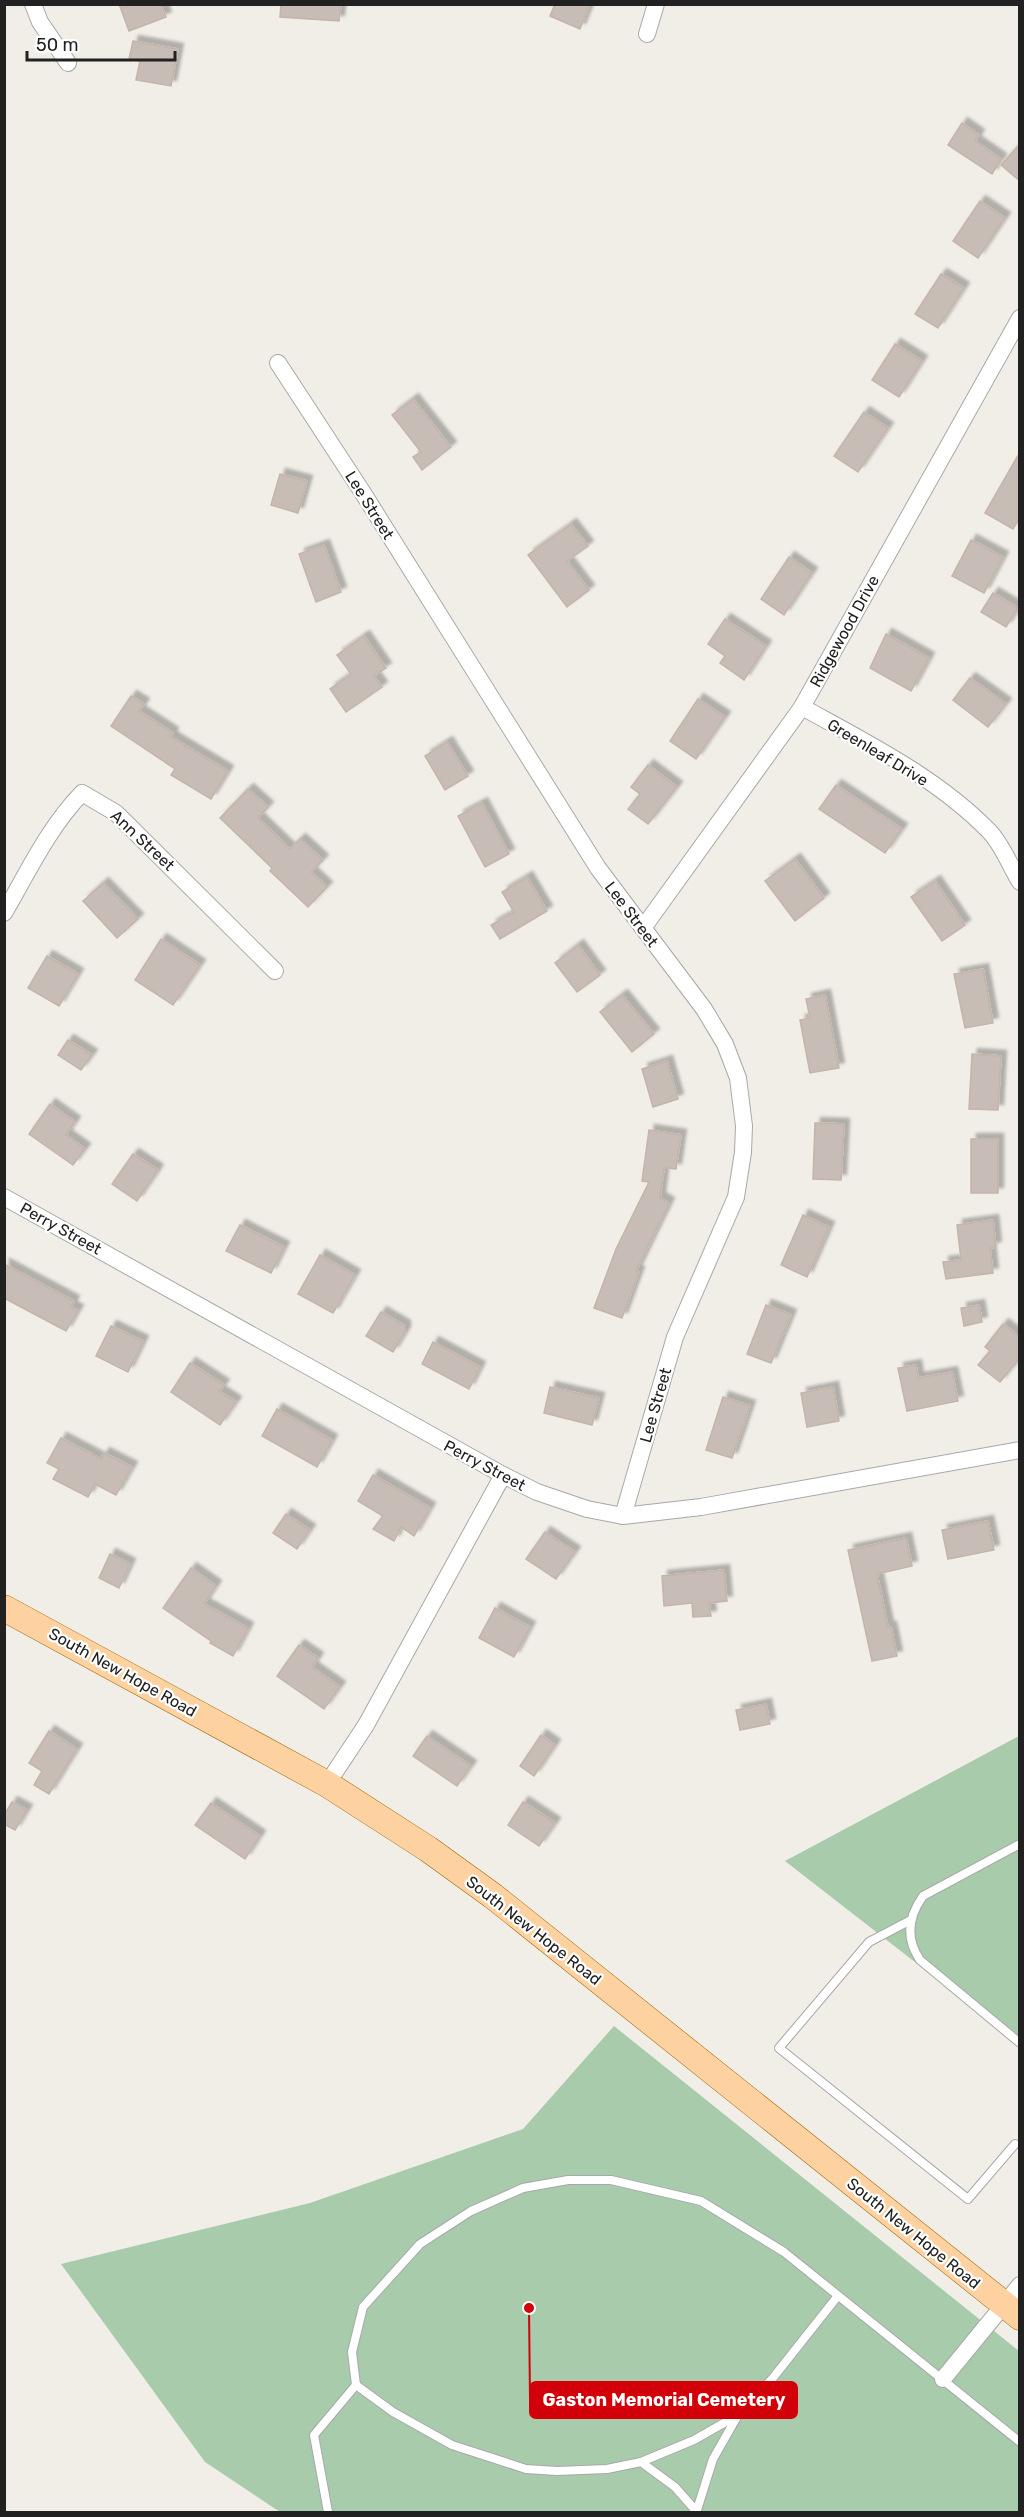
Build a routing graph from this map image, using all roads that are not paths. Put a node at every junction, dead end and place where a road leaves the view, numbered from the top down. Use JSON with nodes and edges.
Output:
{"nodes":[{"id":1,"x":33,"y":4,"type":"edge"},
{"id":2,"x":656,"y":4,"type":"edge"},
{"id":3,"x":647,"y":34,"type":"dead end"},
{"id":4,"x":68,"y":63,"type":"dead end"},
{"id":5,"x":1020,"y":318,"type":"edge"},
{"id":6,"x":278,"y":363,"type":"dead end"},
{"id":7,"x":802,"y":707,"type":"junction"},
{"id":8,"x":1020,"y":882,"type":"edge"},
{"id":9,"x":4,"y":913,"type":"edge"},
{"id":10,"x":643,"y":928,"type":"junction"},
{"id":11,"x":275,"y":971,"type":"dead end"},
{"id":12,"x":4,"y":1197,"type":"edge"},
{"id":13,"x":1020,"y":1450,"type":"edge"},
{"id":14,"x":503,"y":1475,"type":"junction"},
{"id":15,"x":623,"y":1516,"type":"junction"},
{"id":16,"x":4,"y":1608,"type":"edge"},
{"id":17,"x":327,"y":1784,"type":"junction"},
{"id":18,"x":1020,"y":1844,"type":"edge"},
{"id":19,"x":909,"y":1921,"type":"junction"},
{"id":20,"x":1020,"y":2043,"type":"edge"},
{"id":21,"x":1018,"y":2143,"type":"edge"},
{"id":22,"x":1020,"y":2285,"type":"edge"},
{"id":23,"x":837,"y":2297,"type":"junction"},
{"id":24,"x":1012,"y":2311,"type":"edge"},
{"id":25,"x":943,"y":2379,"type":"junction"},
{"id":26,"x":357,"y":2385,"type":"junction"},
{"id":27,"x":738,"y":2415,"type":"junction"},
{"id":28,"x":1020,"y":2442,"type":"edge"},
{"id":29,"x":641,"y":2462,"type":"junction"},
{"id":30,"x":697,"y":2511,"type":"edge"},
{"id":31,"x":328,"y":2512,"type":"edge"}],
"edges":[{"from":1,"to":4,"type":"street"},
{"from":2,"to":3,"type":"street"},
{"from":5,"to":7,"type":"street","name":"Ridgewood Drive"},
{"from":6,"to":10,"type":"street","name":"Lee Street"},
{"from":7,"to":8,"type":"street","name":"Greenleaf Drive"},
{"from":7,"to":10,"type":"street","name":"Ridgewood Drive"},
{"from":9,"to":11,"type":"street","name":"Ann Street"},
{"from":10,"to":15,"type":"street","name":"Lee Street"},
{"from":12,"to":14,"type":"street","name":"Perry Street"},
{"from":13,"to":15,"type":"street","name":"Perry Street"},
{"from":14,"to":15,"type":"street","name":"Perry Street"},
{"from":14,"to":17,"type":"street"},
{"from":16,"to":17,"type":"main road","name":"South New Hope Road"},
{"from":17,"to":24,"type":"main road","name":"South New Hope Road"},
{"from":18,"to":19,"type":"lane"},
{"from":19,"to":20,"type":"lane"},
{"from":19,"to":21,"type":"lane"},
{"from":22,"to":24,"type":"street"},
{"from":23,"to":25,"type":"lane"},
{"from":23,"to":26,"type":"lane"},
{"from":23,"to":27,"type":"lane"},
{"from":24,"to":25,"type":"street"},
{"from":25,"to":28,"type":"lane"},
{"from":26,"to":29,"type":"lane"},
{"from":26,"to":31,"type":"lane"},
{"from":27,"to":29,"type":"lane"},
{"from":27,"to":30,"type":"lane"},
{"from":29,"to":30,"type":"lane"}]}
